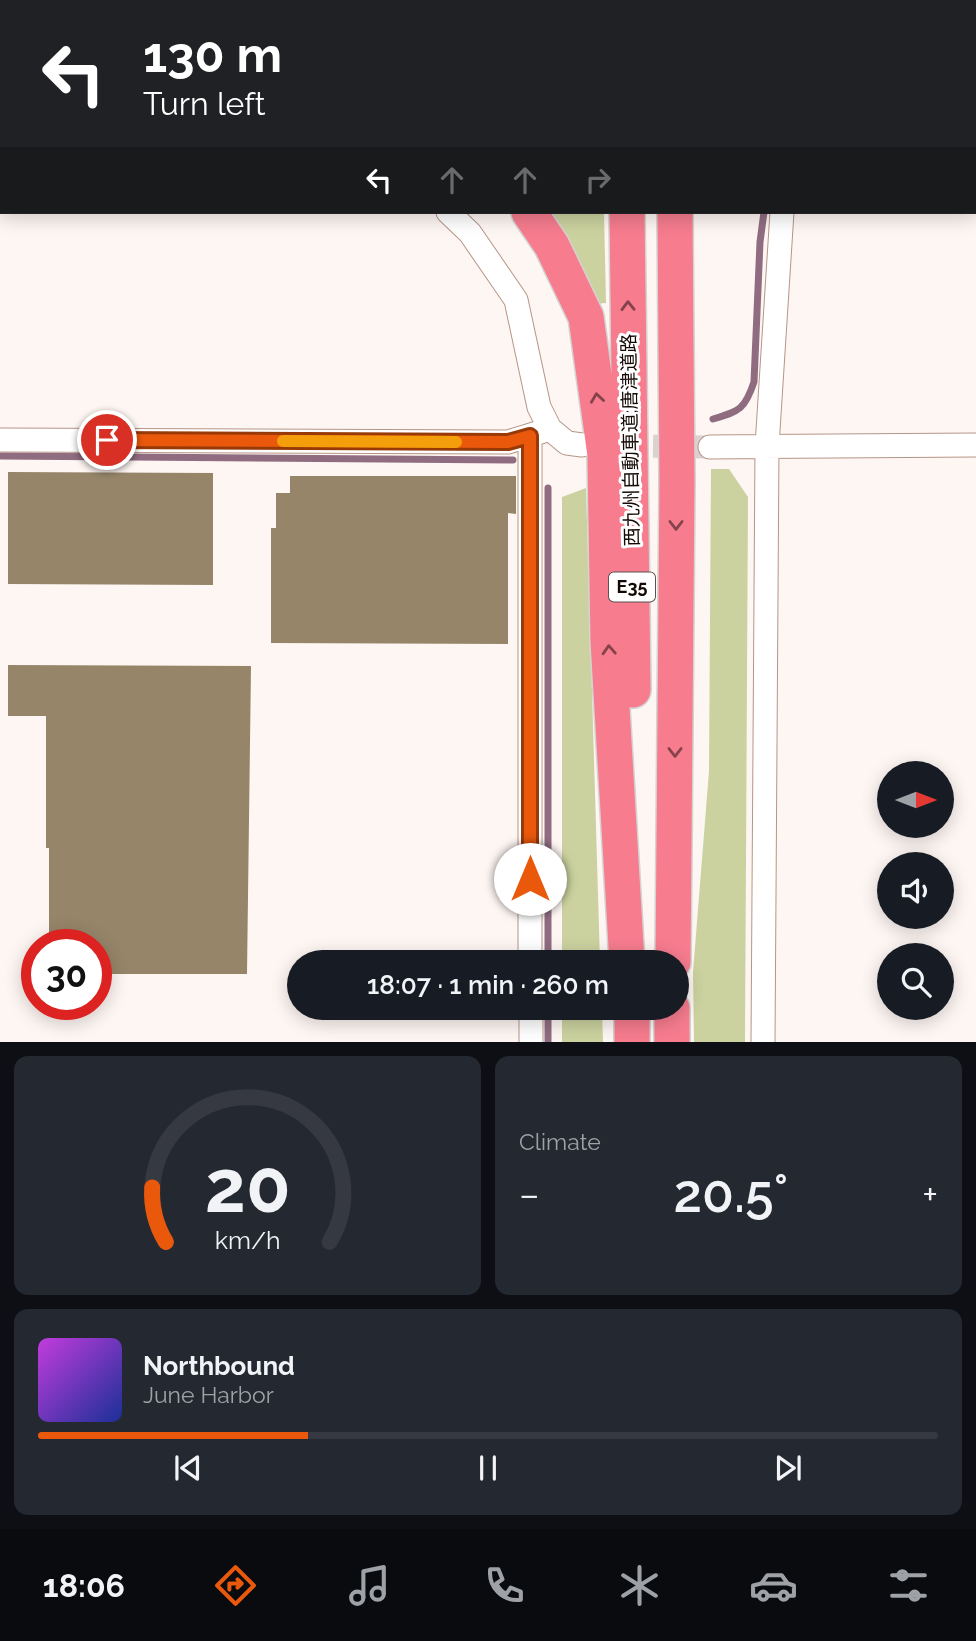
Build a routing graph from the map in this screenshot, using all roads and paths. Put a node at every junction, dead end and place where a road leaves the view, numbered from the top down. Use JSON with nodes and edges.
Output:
{"nodes":[{"id":1,"x":451,"y":214,"type":"edge"},
{"id":2,"x":530,"y":214,"type":"edge"},
{"id":3,"x":627,"y":214,"type":"edge"},
{"id":4,"x":675,"y":214,"type":"edge"},
{"id":5,"x":697,"y":214,"type":"edge"},
{"id":6,"x":782,"y":214,"type":"edge"},
{"id":7,"x":540,"y":433,"type":"junction"},
{"id":8,"x":0,"y":440,"type":"edge"},
{"id":9,"x":582,"y":445,"type":"dead end"},
{"id":10,"x":976,"y":445,"type":"edge"},
{"id":11,"x":766,"y":446,"type":"junction"},
{"id":12,"x":710,"y":447,"type":"tunnel mouth"},
{"id":13,"x":677,"y":481,"type":"junction"},
{"id":14,"x":530,"y":950,"type":"edge"},
{"id":15,"x":628,"y":950,"type":"edge"},
{"id":16,"x":629,"y":950,"type":"edge"},
{"id":17,"x":673,"y":950,"type":"edge"},
{"id":18,"x":531,"y":1020,"type":"edge"},
{"id":19,"x":672,"y":1020,"type":"edge"},
{"id":20,"x":531,"y":1042,"type":"edge"},
{"id":21,"x":672,"y":1042,"type":"edge"},
{"id":22,"x":763,"y":1042,"type":"edge"}],
"edges":[{"from":1,"to":7,"type":"street"},
{"from":15,"to":2,"type":"highway","one_way":true},
{"from":16,"to":3,"type":"highway","name":"西九州自動車道;唐津道路","number":"E35","one_way":true},
{"from":4,"to":13,"type":"highway","number":"E35"},
{"from":5,"to":13,"type":"highway"},
{"from":6,"to":11,"type":"street"},
{"from":7,"to":8,"type":"street"},
{"from":7,"to":9,"type":"street"},
{"from":7,"to":14,"type":"street"},
{"from":10,"to":11,"type":"street"},
{"from":11,"to":12,"type":"street"},
{"from":11,"to":22,"type":"street"},
{"from":13,"to":17,"type":"highway","number":"E35","one_way":true},
{"from":18,"to":20,"type":"street"},
{"from":19,"to":21,"type":"highway"}]}
